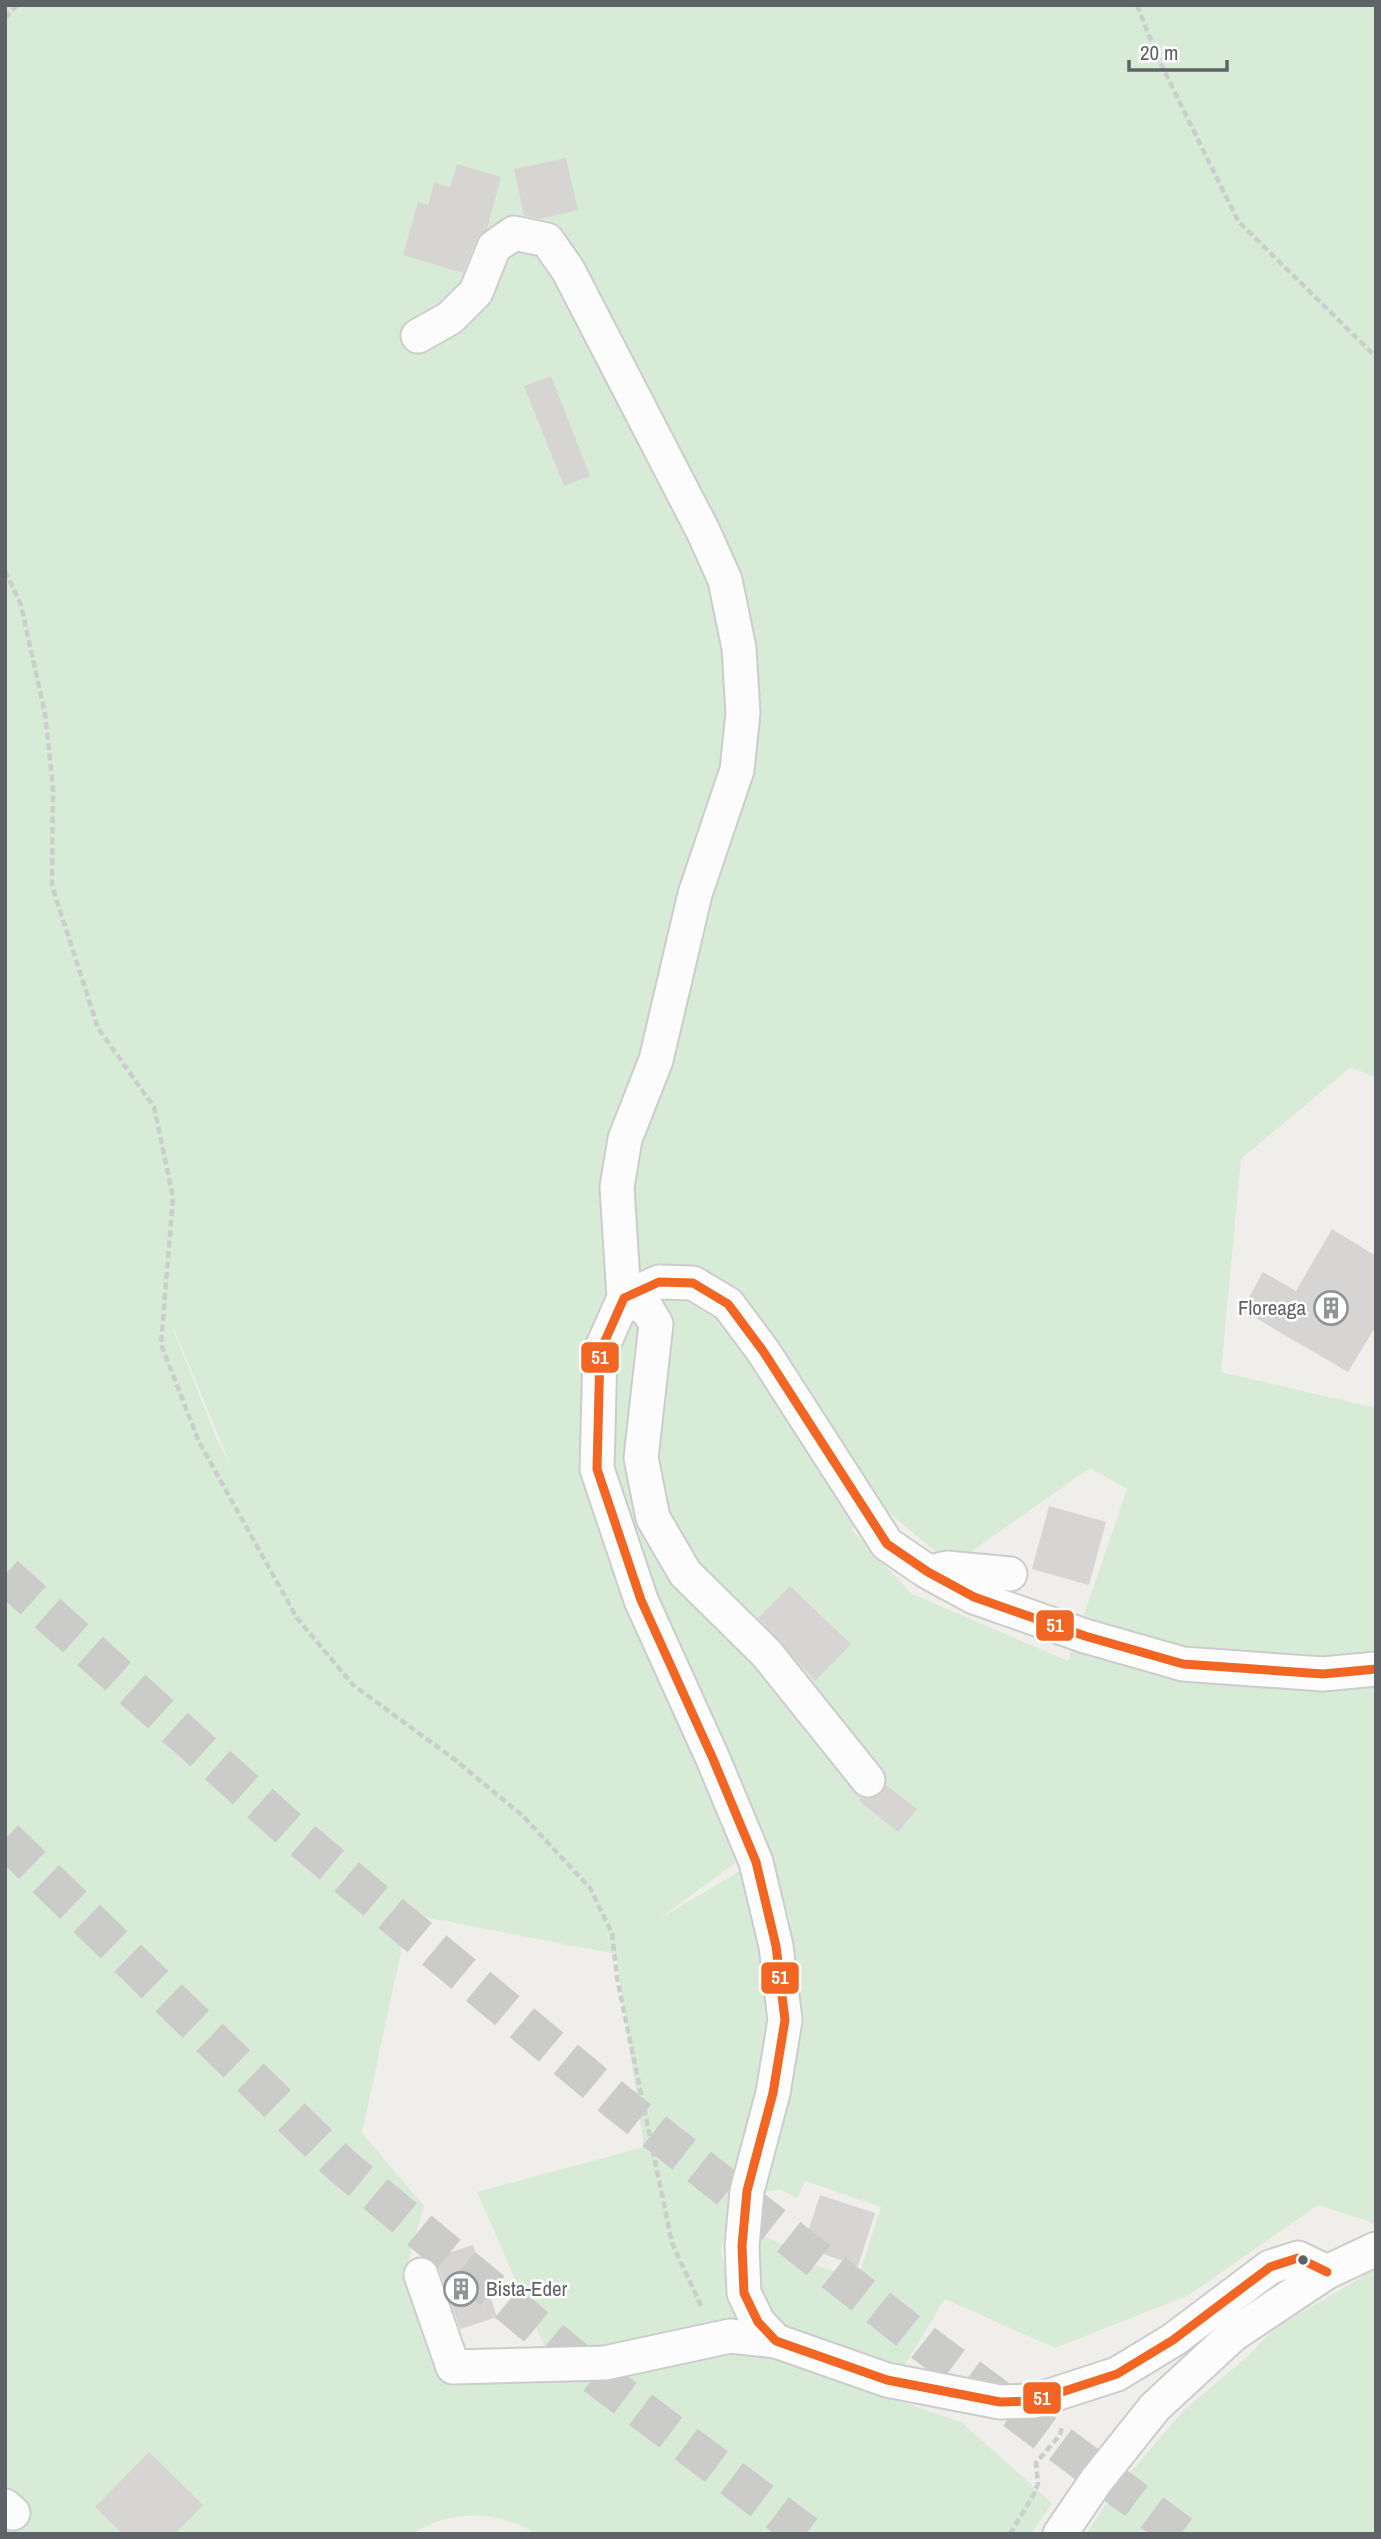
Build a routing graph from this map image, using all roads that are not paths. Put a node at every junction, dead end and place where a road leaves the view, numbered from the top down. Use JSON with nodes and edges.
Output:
{"nodes":[{"id":1,"x":418,"y":336,"type":"dead end"},
{"id":2,"x":624,"y":1298,"type":"junction"},
{"id":3,"x":928,"y":1572,"type":"junction"},
{"id":4,"x":1010,"y":1574,"type":"dead end"},
{"id":5,"x":1376,"y":1669,"type":"edge"},
{"id":6,"x":868,"y":1780,"type":"dead end"},
{"id":7,"x":1376,"y":2249,"type":"edge"},
{"id":8,"x":1328,"y":2272,"type":"junction"},
{"id":9,"x":421,"y":2275,"type":"dead end"},
{"id":10,"x":776,"y":2342,"type":"junction"},
{"id":11,"x":1060,"y":2534,"type":"edge"}],
"edges":[{"from":1,"to":2,"type":"street"},
{"from":2,"to":3,"type":"street"},
{"from":2,"to":6,"type":"street"},
{"from":2,"to":10,"type":"street"},
{"from":3,"to":4,"type":"street"},
{"from":3,"to":5,"type":"street"},
{"from":7,"to":8,"type":"street"},
{"from":8,"to":10,"type":"street"},
{"from":8,"to":11,"type":"street"},
{"from":9,"to":10,"type":"street"}]}
